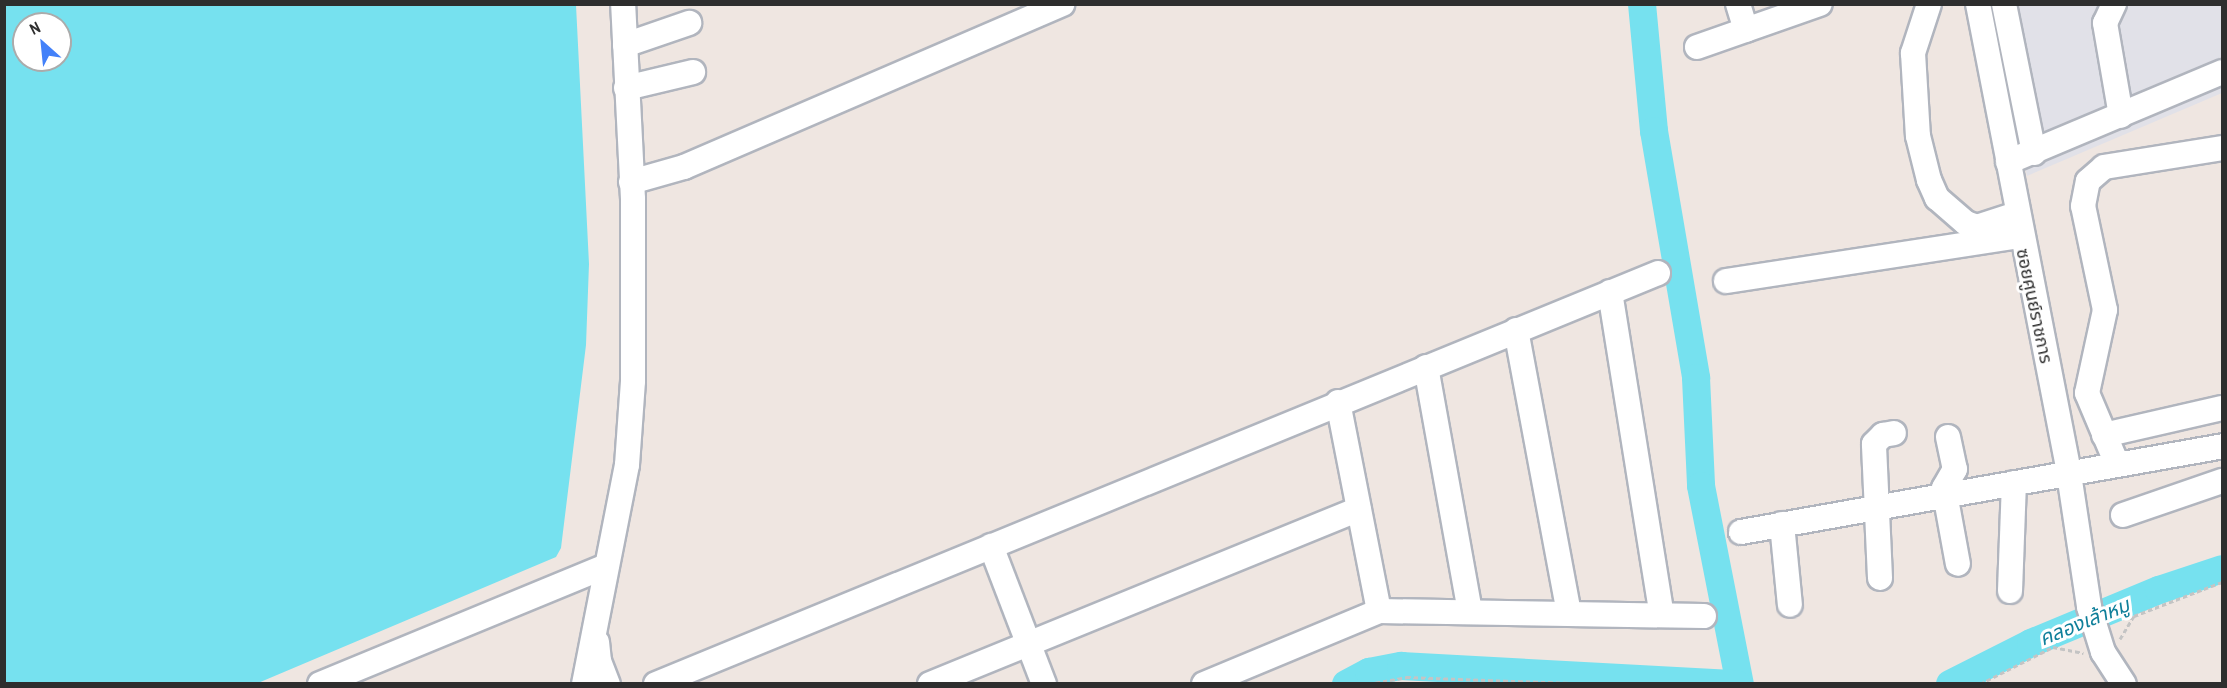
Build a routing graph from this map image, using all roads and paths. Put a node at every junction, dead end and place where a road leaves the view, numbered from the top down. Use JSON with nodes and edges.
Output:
{"nodes":[{"id":1,"x":623,"y":4,"type":"edge"},
{"id":2,"x":1062,"y":4,"type":"edge"},
{"id":3,"x":1738,"y":4,"type":"edge"},
{"id":4,"x":1820,"y":4,"type":"edge"},
{"id":5,"x":1929,"y":4,"type":"edge"},
{"id":6,"x":1978,"y":4,"type":"edge"},
{"id":7,"x":2004,"y":4,"type":"edge"},
{"id":8,"x":2114,"y":4,"type":"edge"},
{"id":9,"x":689,"y":23,"type":"dead end"},
{"id":10,"x":1746,"y":30,"type":"junction"},
{"id":11,"x":625,"y":45,"type":"junction"},
{"id":12,"x":1697,"y":48,"type":"dead end"},
{"id":13,"x":693,"y":72,"type":"dead end"},
{"id":14,"x":2223,"y":72,"type":"edge"},
{"id":15,"x":626,"y":88,"type":"junction"},
{"id":16,"x":2121,"y":116,"type":"junction"},
{"id":17,"x":2223,"y":147,"type":"edge"},
{"id":18,"x":2034,"y":153,"type":"junction"},
{"id":19,"x":2008,"y":162,"type":"junction"},
{"id":20,"x":632,"y":182,"type":"junction"},
{"id":21,"x":2018,"y":225,"type":"junction"},
{"id":22,"x":1658,"y":273,"type":"dead end"},
{"id":23,"x":1726,"y":282,"type":"dead end"},
{"id":24,"x":1610,"y":292,"type":"junction"},
{"id":25,"x":1516,"y":330,"type":"junction"},
{"id":26,"x":1426,"y":367,"type":"junction"},
{"id":27,"x":1338,"y":402,"type":"junction"},
{"id":28,"x":2223,"y":408,"type":"edge"},
{"id":29,"x":1894,"y":433,"type":"dead end"},
{"id":30,"x":2104,"y":435,"type":"junction"},
{"id":31,"x":1948,"y":436,"type":"dead end"},
{"id":32,"x":2223,"y":446,"type":"edge"},
{"id":33,"x":2116,"y":464,"type":"junction"},
{"id":34,"x":2069,"y":474,"type":"junction"},
{"id":35,"x":2223,"y":481,"type":"edge"},
{"id":36,"x":2014,"y":483,"type":"junction"},
{"id":37,"x":1945,"y":495,"type":"junction"},
{"id":38,"x":1876,"y":506,"type":"junction"},
{"id":39,"x":1359,"y":509,"type":"junction"},
{"id":40,"x":2123,"y":515,"type":"dead end"},
{"id":41,"x":1782,"y":524,"type":"junction"},
{"id":42,"x":1741,"y":532,"type":"dead end"},
{"id":43,"x":991,"y":546,"type":"junction"},
{"id":44,"x":1958,"y":564,"type":"dead end"},
{"id":45,"x":607,"y":566,"type":"junction"},
{"id":46,"x":1880,"y":578,"type":"dead end"},
{"id":47,"x":2223,"y":582,"type":"edge"},
{"id":48,"x":2010,"y":591,"type":"dead end"},
{"id":49,"x":1790,"y":605,"type":"dead end"},
{"id":50,"x":1378,"y":611,"type":"junction"},
{"id":51,"x":1470,"y":612,"type":"junction"},
{"id":52,"x":1569,"y":613,"type":"junction"},
{"id":53,"x":1662,"y":615,"type":"junction"},
{"id":54,"x":1704,"y":616,"type":"dead end"},
{"id":55,"x":596,"y":633,"type":"junction"},
{"id":56,"x":1028,"y":642,"type":"junction"},
{"id":57,"x":2105,"y":655,"type":"junction"},
{"id":58,"x":320,"y":684,"type":"edge"},
{"id":59,"x":584,"y":684,"type":"edge"},
{"id":60,"x":608,"y":684,"type":"edge"},
{"id":61,"x":656,"y":684,"type":"edge"},
{"id":62,"x":930,"y":684,"type":"edge"},
{"id":63,"x":1044,"y":684,"type":"edge"},
{"id":64,"x":1204,"y":684,"type":"edge"},
{"id":65,"x":1368,"y":684,"type":"edge"},
{"id":66,"x":1593,"y":684,"type":"edge"},
{"id":67,"x":1980,"y":684,"type":"edge"},
{"id":68,"x":2124,"y":684,"type":"edge"}],
"edges":[{"from":1,"to":11,"type":"street"},
{"from":2,"to":20,"type":"street"},
{"from":3,"to":10,"type":"street"},
{"from":4,"to":10,"type":"street"},
{"from":5,"to":21,"type":"street"},
{"from":6,"to":19,"type":"street","name":"ซอยศูนย์ราชการ"},
{"from":7,"to":18,"type":"street"},
{"from":8,"to":16,"type":"street"},
{"from":9,"to":11,"type":"street"},
{"from":10,"to":12,"type":"street"},
{"from":11,"to":15,"type":"street"},
{"from":13,"to":15,"type":"street"},
{"from":14,"to":16,"type":"street"},
{"from":15,"to":20,"type":"street"},
{"from":16,"to":18,"type":"street"},
{"from":17,"to":30,"type":"street"},
{"from":18,"to":19,"type":"street"},
{"from":19,"to":21,"type":"street","name":"ซอยศูนย์ราชการ"},
{"from":20,"to":45,"type":"street"},
{"from":21,"to":23,"type":"street"},
{"from":21,"to":34,"type":"street","name":"ซอยศูนย์ราชการ"},
{"from":22,"to":24,"type":"street"},
{"from":24,"to":25,"type":"street"},
{"from":24,"to":53,"type":"street"},
{"from":25,"to":26,"type":"street"},
{"from":25,"to":52,"type":"street"},
{"from":26,"to":27,"type":"street"},
{"from":26,"to":51,"type":"street"},
{"from":27,"to":39,"type":"street"},
{"from":27,"to":43,"type":"street"},
{"from":28,"to":30,"type":"street"},
{"from":29,"to":38,"type":"street"},
{"from":30,"to":33,"type":"street"},
{"from":31,"to":37,"type":"street"},
{"from":32,"to":33,"type":"street"},
{"from":33,"to":34,"type":"street"},
{"from":34,"to":36,"type":"street"},
{"from":34,"to":57,"type":"street","name":"ซอยศูนย์ราชการ"},
{"from":35,"to":40,"type":"street"},
{"from":36,"to":37,"type":"street"},
{"from":36,"to":48,"type":"street"},
{"from":37,"to":38,"type":"street"},
{"from":37,"to":44,"type":"street"},
{"from":38,"to":41,"type":"street"},
{"from":38,"to":46,"type":"street"},
{"from":39,"to":50,"type":"street"},
{"from":39,"to":56,"type":"street"},
{"from":41,"to":42,"type":"street"},
{"from":41,"to":49,"type":"street"},
{"from":43,"to":56,"type":"street"},
{"from":43,"to":61,"type":"street"},
{"from":45,"to":55,"type":"street"},
{"from":45,"to":58,"type":"street"},
{"from":47,"to":57,"type":"path"},
{"from":50,"to":51,"type":"street"},
{"from":50,"to":64,"type":"street"},
{"from":51,"to":52,"type":"street"},
{"from":52,"to":53,"type":"street"},
{"from":53,"to":54,"type":"street"},
{"from":55,"to":59,"type":"street"},
{"from":55,"to":60,"type":"street"},
{"from":56,"to":62,"type":"street"},
{"from":56,"to":63,"type":"street"},
{"from":57,"to":67,"type":"path"},
{"from":57,"to":68,"type":"street","name":"ซอยศูนย์ราชการ"},
{"from":65,"to":66,"type":"path"}]}
